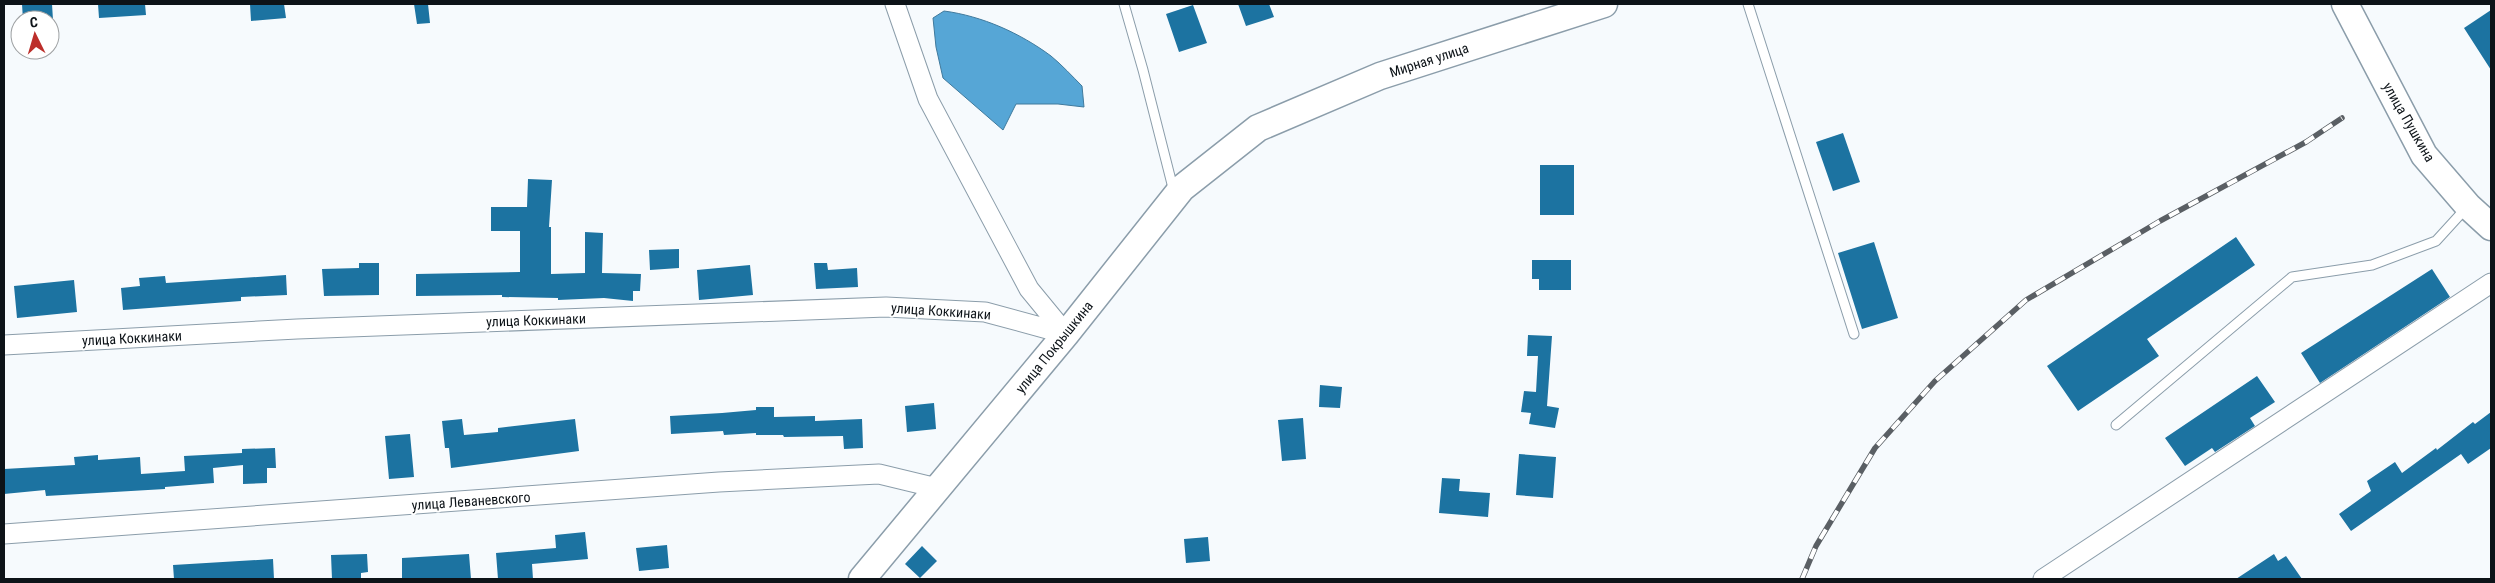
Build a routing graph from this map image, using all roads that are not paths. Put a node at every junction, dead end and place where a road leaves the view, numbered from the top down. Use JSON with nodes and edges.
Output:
{"nodes":[{"id":1,"x":895,"y":4,"type":"edge"},
{"id":2,"x":1124,"y":4,"type":"edge"},
{"id":3,"x":1604,"y":4,"type":"edge"},
{"id":4,"x":1748,"y":4,"type":"edge"},
{"id":5,"x":2345,"y":4,"type":"edge"},
{"id":6,"x":1258,"y":128,"type":"joint"},
{"id":7,"x":1175,"y":197,"type":"junction"},
{"id":8,"x":2468,"y":206,"type":"junction"},
{"id":9,"x":2491,"y":227,"type":"edge"},
{"id":10,"x":2491,"y":283,"type":"edge"},
{"id":11,"x":1066,"y":334,"type":"junction"},
{"id":12,"x":1854,"y":334,"type":"dead end"},
{"id":13,"x":4,"y":345,"type":"edge"},
{"id":14,"x":2116,"y":425,"type":"dead end"},
{"id":15,"x":937,"y":488,"type":"junction"},
{"id":16,"x":4,"y":534,"type":"edge"},
{"id":17,"x":862,"y":579,"type":"edge"},
{"id":18,"x":2043,"y":579,"type":"edge"}],
"edges":[{"from":1,"to":11,"type":"street"},
{"from":2,"to":7,"type":"lane"},
{"from":3,"to":6,"type":"street","name":"Мирная улица"},
{"from":4,"to":12,"type":"lane"},
{"from":5,"to":8,"type":"street","name":"улица Пушкина"},
{"from":6,"to":7,"type":"street","name":"улица Покрышкина"},
{"from":7,"to":11,"type":"street","name":"улица Покрышкина"},
{"from":8,"to":9,"type":"street","name":"улица Пушкина"},
{"from":8,"to":14,"type":"lane"},
{"from":10,"to":18,"type":"street"},
{"from":11,"to":13,"type":"street","name":"улица Коккинаки"},
{"from":11,"to":15,"type":"street","name":"улица Покрышкина"},
{"from":15,"to":16,"type":"street","name":"улица Леваневского"},
{"from":15,"to":17,"type":"street","name":"улица Покрышкина"}]}
